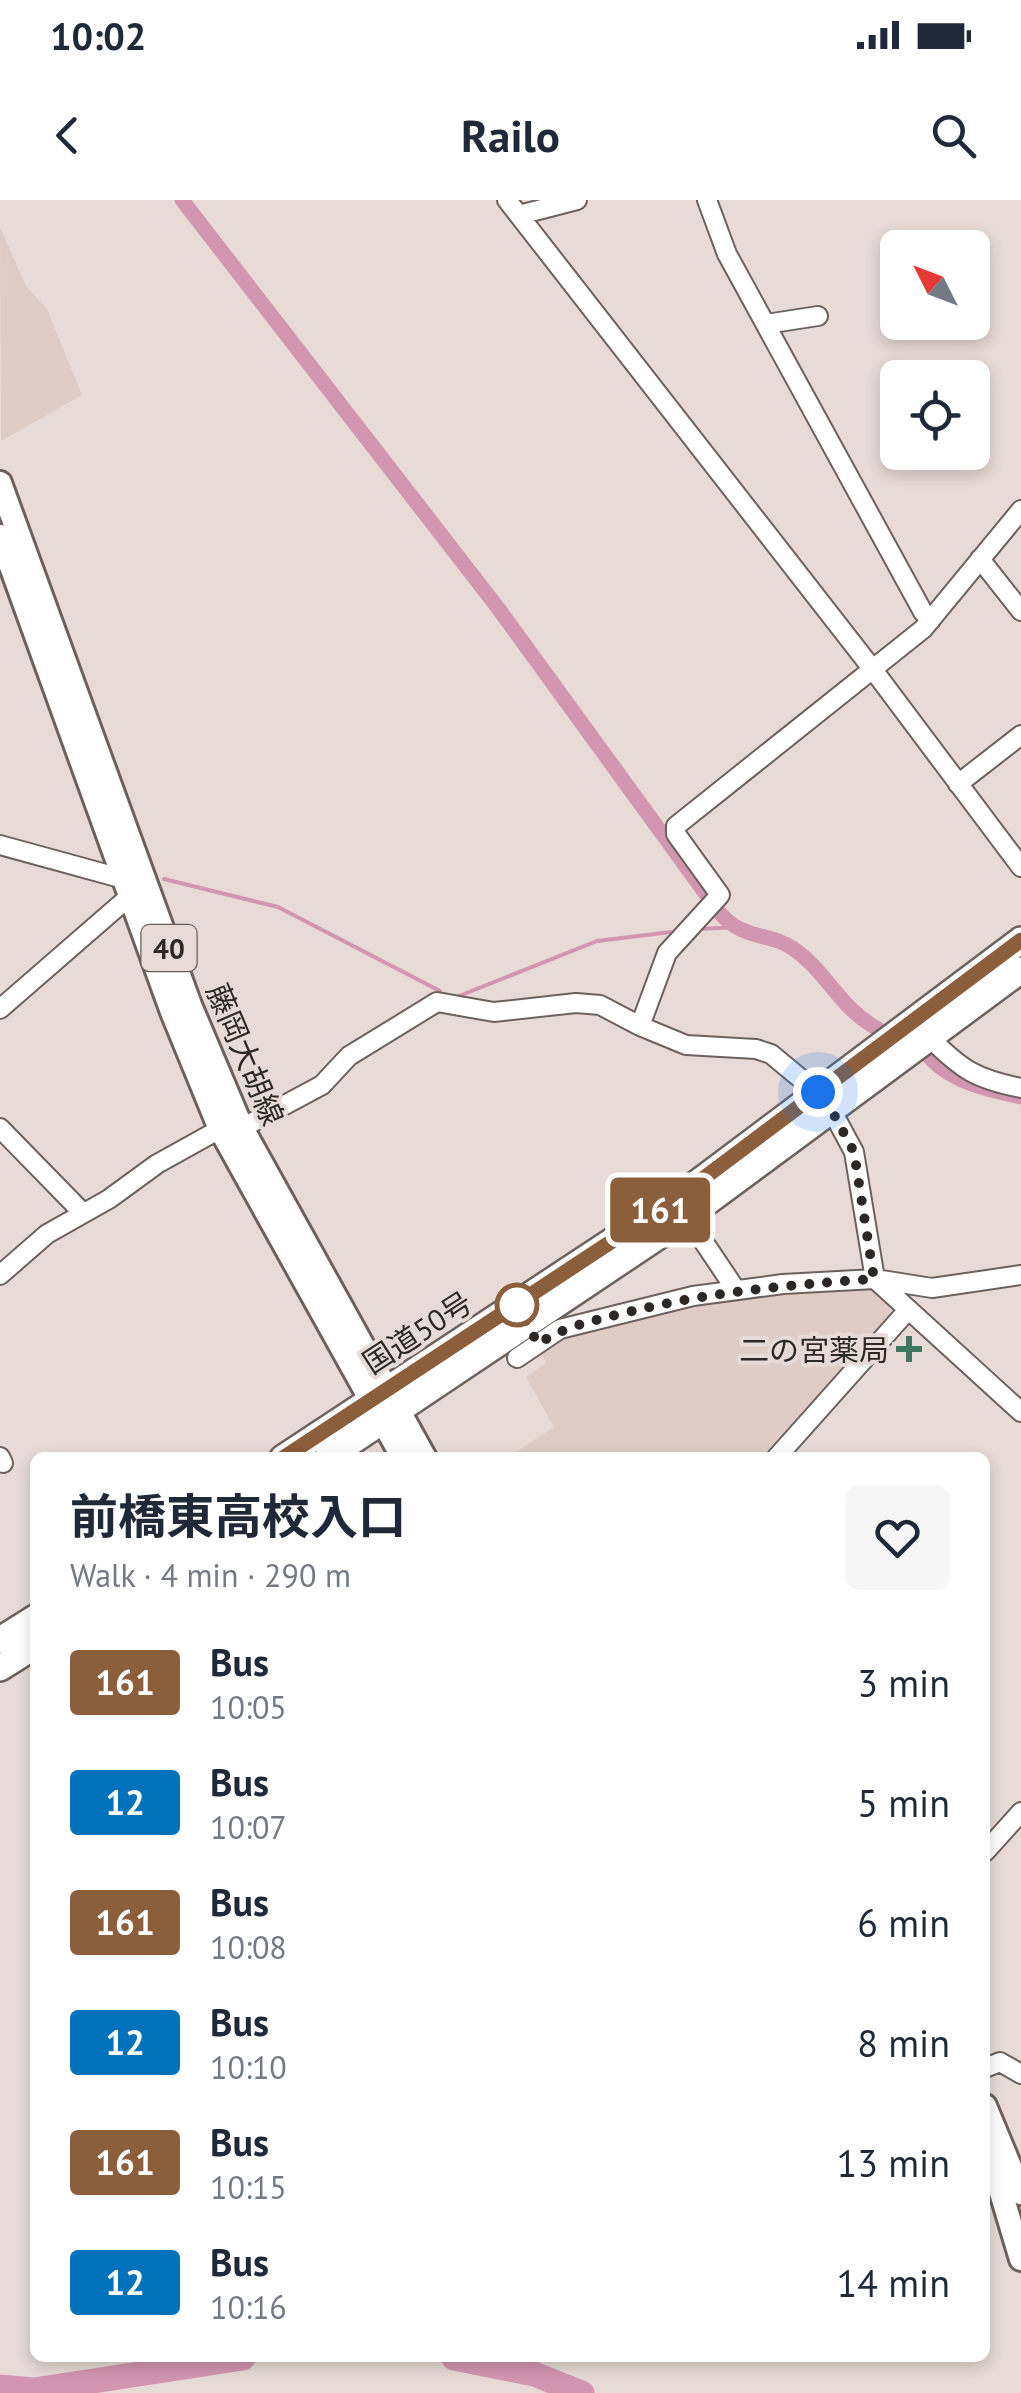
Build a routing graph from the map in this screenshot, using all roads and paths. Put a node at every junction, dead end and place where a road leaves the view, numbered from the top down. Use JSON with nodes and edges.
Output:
{"nodes":[{"id":1,"x":578,"y":200,"type":"edge"},
{"id":2,"x":707,"y":200,"type":"edge"},
{"id":3,"x":512,"y":208,"type":"edge"},
{"id":4,"x":818,"y":316,"type":"dead end"},
{"id":5,"x":766,"y":324,"type":"junction"},
{"id":6,"x":0,"y":483,"type":"edge"},
{"id":7,"x":1021,"y":510,"type":"edge"},
{"id":8,"x":0,"y":536,"type":"edge"},
{"id":9,"x":980,"y":559,"type":"junction"},
{"id":10,"x":1021,"y":612,"type":"edge"},
{"id":11,"x":931,"y":620,"type":"junction"},
{"id":12,"x":874,"y":671,"type":"junction"},
{"id":13,"x":1021,"y":735,"type":"edge"},
{"id":14,"x":958,"y":784,"type":"junction"},
{"id":15,"x":0,"y":845,"type":"edge"},
{"id":16,"x":1021,"y":866,"type":"edge"},
{"id":17,"x":127,"y":887,"type":"junction"},
{"id":18,"x":1021,"y":940,"type":"edge"},
{"id":19,"x":1021,"y":970,"type":"edge"},
{"id":20,"x":0,"y":1008,"type":"edge"},
{"id":21,"x":640,"y":1026,"type":"junction"},
{"id":22,"x":930,"y":1038,"type":"junction"},
{"id":23,"x":1021,"y":1088,"type":"edge"},
{"id":24,"x":825,"y":1102,"type":"junction"},
{"id":25,"x":0,"y":1128,"type":"edge"},
{"id":26,"x":231,"y":1129,"type":"junction"},
{"id":27,"x":83,"y":1213,"type":"junction"},
{"id":28,"x":687,"y":1218,"type":"junction"},
{"id":29,"x":0,"y":1274,"type":"edge"},
{"id":30,"x":1021,"y":1275,"type":"edge"},
{"id":31,"x":874,"y":1279,"type":"junction"},
{"id":32,"x":736,"y":1290,"type":"junction"},
{"id":33,"x":908,"y":1310,"type":"junction"},
{"id":34,"x":516,"y":1358,"type":"dead end"},
{"id":35,"x":384,"y":1406,"type":"junction"},
{"id":36,"x":1021,"y":1412,"type":"edge"},
{"id":37,"x":295,"y":1452,"type":"edge"},
{"id":38,"x":334,"y":1452,"type":"edge"},
{"id":39,"x":401,"y":1452,"type":"edge"},
{"id":40,"x":419,"y":1452,"type":"edge"},
{"id":41,"x":781,"y":1452,"type":"edge"},
{"id":42,"x":30,"y":1621,"type":"edge"},
{"id":43,"x":0,"y":1640,"type":"edge"},
{"id":44,"x":30,"y":1649,"type":"edge"},
{"id":45,"x":0,"y":1668,"type":"edge"},
{"id":46,"x":1021,"y":1812,"type":"edge"},
{"id":47,"x":990,"y":1837,"type":"edge"},
{"id":48,"x":990,"y":2066,"type":"edge"},
{"id":49,"x":1021,"y":2074,"type":"edge"},
{"id":50,"x":990,"y":2118,"type":"edge"},
{"id":51,"x":990,"y":2166,"type":"edge"},
{"id":52,"x":1021,"y":2193,"type":"edge"},
{"id":53,"x":1021,"y":2259,"type":"edge"}],
"edges":[{"from":1,"to":3,"type":"street"},
{"from":2,"to":5,"type":"street"},
{"from":3,"to":12,"type":"street"},
{"from":4,"to":5,"type":"street"},
{"from":5,"to":11,"type":"street"},
{"from":6,"to":26,"type":"main road","name":"藤岡大胡線","number":"40"},
{"from":7,"to":9,"type":"street"},
{"from":8,"to":17,"type":"main road","name":"藤岡大胡線","number":"40"},
{"from":9,"to":10,"type":"street"},
{"from":9,"to":11,"type":"street"},
{"from":11,"to":12,"type":"street"},
{"from":12,"to":14,"type":"street"},
{"from":12,"to":21,"type":"street"},
{"from":13,"to":14,"type":"street"},
{"from":14,"to":16,"type":"street"},
{"from":15,"to":17,"type":"street"},
{"from":17,"to":20,"type":"street"},
{"from":17,"to":26,"type":"main road","name":"藤岡大胡線","number":"40"},
{"from":18,"to":24,"type":"highway","name":"国道50号"},
{"from":19,"to":22,"type":"highway","name":"国道50号"},
{"from":21,"to":24,"type":"street"},
{"from":21,"to":26,"type":"street"},
{"from":22,"to":23,"type":"street"},
{"from":22,"to":24,"type":"highway","name":"国道50号"},
{"from":24,"to":28,"type":"highway","name":"国道50号"},
{"from":24,"to":31,"type":"street"},
{"from":24,"to":35,"type":"highway","name":"国道50号"},
{"from":25,"to":27,"type":"street"},
{"from":26,"to":27,"type":"street"},
{"from":26,"to":35,"type":"main road","name":"藤岡大胡線","number":"40"},
{"from":27,"to":29,"type":"street"},
{"from":28,"to":32,"type":"street"},
{"from":28,"to":35,"type":"highway","name":"国道50号"},
{"from":30,"to":31,"type":"street"},
{"from":31,"to":32,"type":"street"},
{"from":31,"to":33,"type":"street"},
{"from":32,"to":34,"type":"street"},
{"from":33,"to":36,"type":"street"},
{"from":33,"to":41,"type":"street"},
{"from":35,"to":37,"type":"highway","name":"国道50号"},
{"from":35,"to":38,"type":"highway","name":"国道50号"},
{"from":35,"to":39,"type":"main road","name":"藤岡大胡線","number":"40"},
{"from":35,"to":40,"type":"main road","name":"藤岡大胡線","number":"40"},
{"from":42,"to":43,"type":"highway"},
{"from":44,"to":45,"type":"highway"},
{"from":46,"to":47,"type":"street"},
{"from":48,"to":49,"type":"street"},
{"from":50,"to":52,"type":"main road"},
{"from":51,"to":53,"type":"main road"}]}
